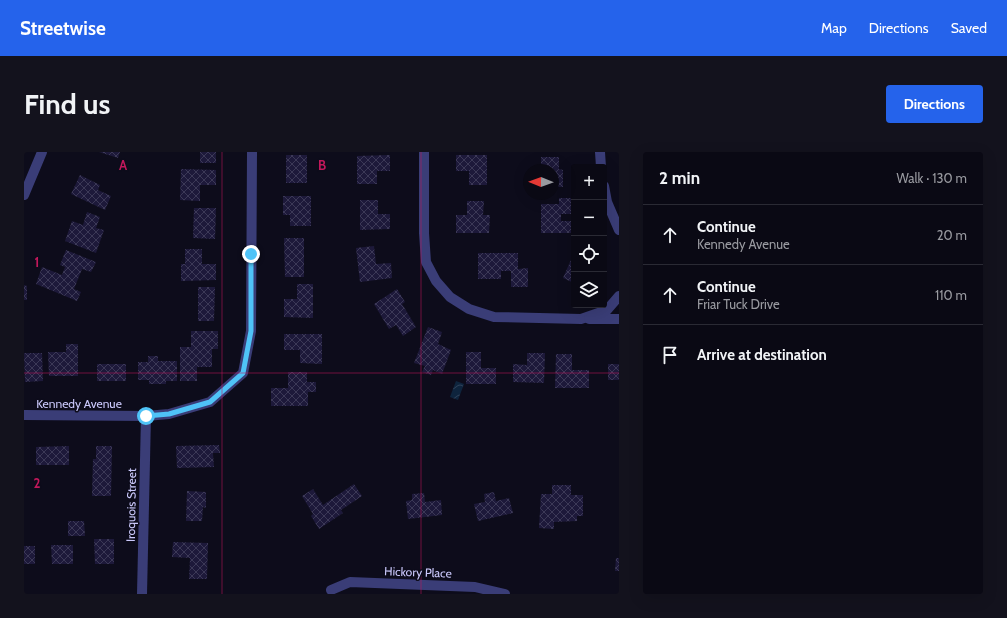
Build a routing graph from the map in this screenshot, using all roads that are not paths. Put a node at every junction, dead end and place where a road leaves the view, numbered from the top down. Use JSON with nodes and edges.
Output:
{"nodes":[{"id":1,"x":42,"y":152,"type":"edge"},
{"id":2,"x":252,"y":152,"type":"edge"},
{"id":3,"x":424,"y":152,"type":"edge"},
{"id":4,"x":600,"y":152,"type":"edge"},
{"id":5,"x":601,"y":164,"type":"edge"},
{"id":6,"x":24,"y":196,"type":"edge"},
{"id":7,"x":607,"y":200,"type":"edge"},
{"id":8,"x":619,"y":230,"type":"edge"},
{"id":9,"x":619,"y":296,"type":"edge"},
{"id":10,"x":581,"y":319,"type":"junction"},
{"id":11,"x":619,"y":319,"type":"edge"},
{"id":12,"x":24,"y":415,"type":"edge"},
{"id":13,"x":146,"y":416,"type":"junction"},
{"id":14,"x":331,"y":590,"type":"dead end"},
{"id":15,"x":142,"y":594,"type":"edge"},
{"id":16,"x":505,"y":594,"type":"edge"}],
"edges":[{"from":1,"to":6,"type":"street"},
{"from":2,"to":13,"type":"street","name":"Kennedy Avenue"},
{"from":3,"to":10,"type":"street"},
{"from":4,"to":5,"type":"street"},
{"from":7,"to":8,"type":"street"},
{"from":9,"to":10,"type":"street"},
{"from":10,"to":11,"type":"street"},
{"from":12,"to":13,"type":"street","name":"Kennedy Avenue"},
{"from":13,"to":15,"type":"street","name":"Iroquois Street"},
{"from":14,"to":16,"type":"street","name":"Hickory Place"}]}
